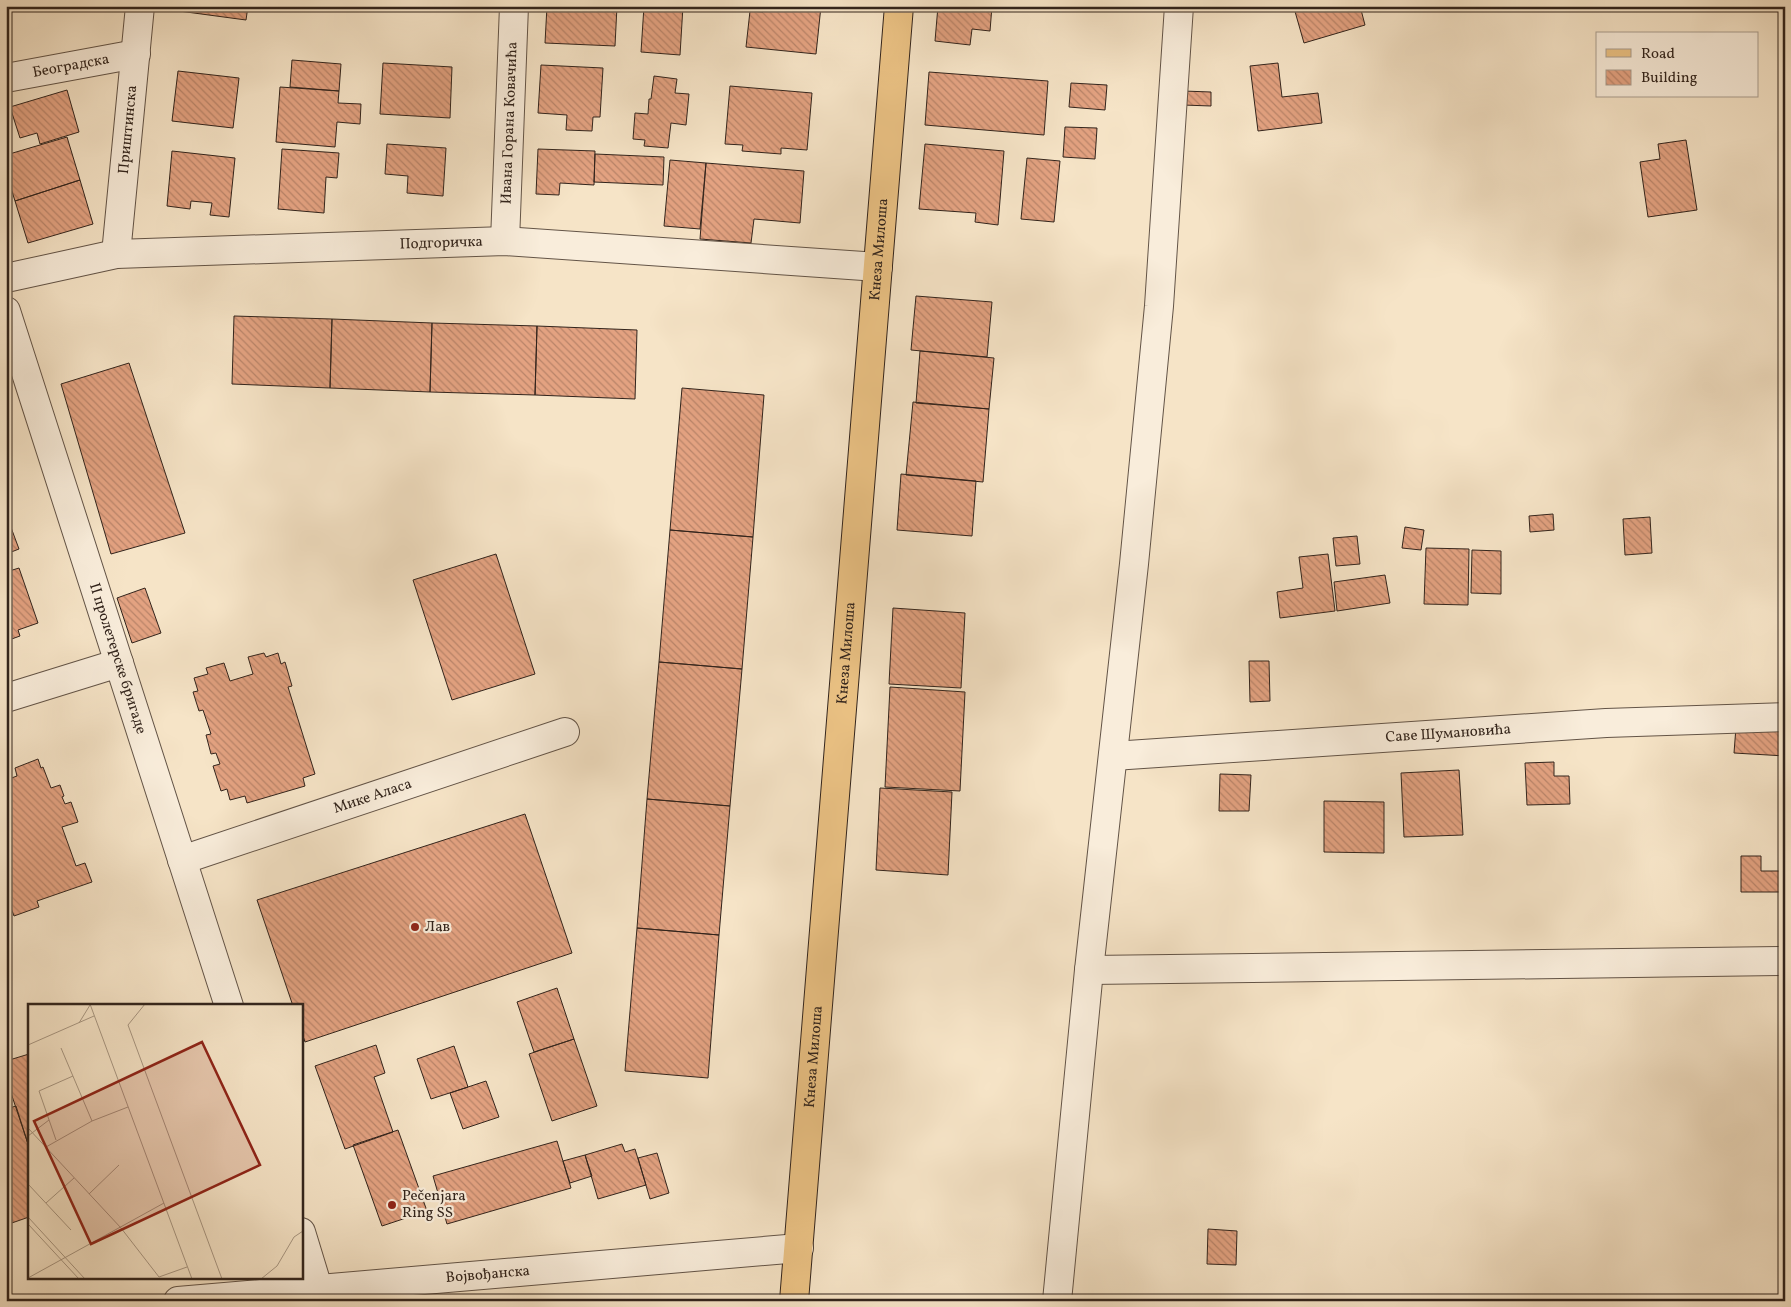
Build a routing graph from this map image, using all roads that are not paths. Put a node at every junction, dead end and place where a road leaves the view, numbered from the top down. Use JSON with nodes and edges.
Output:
{"nodes":[{"id":1,"x":140,"y":6,"type":"edge"},
{"id":2,"x":514,"y":6,"type":"edge"},
{"id":3,"x":900,"y":6,"type":"edge"},
{"id":4,"x":1179,"y":6,"type":"edge"},
{"id":5,"x":136,"y":54,"type":"junction"},
{"id":6,"x":6,"y":78,"type":"edge"},
{"id":7,"x":504,"y":241,"type":"junction"},
{"id":8,"x":116,"y":254,"type":"junction"},
{"id":9,"x":878,"y":268,"type":"junction"},
{"id":10,"x":6,"y":278,"type":"edge"},
{"id":11,"x":6,"y":311,"type":"edge"},
{"id":12,"x":119,"y":663,"type":"junction"},
{"id":13,"x":6,"y":698,"type":"edge"},
{"id":14,"x":1785,"y":717,"type":"edge"},
{"id":15,"x":565,"y":732,"type":"dead end"},
{"id":16,"x":1113,"y":756,"type":"junction"},
{"id":17,"x":182,"y":860,"type":"junction"},
{"id":18,"x":1785,"y":961,"type":"edge"},
{"id":19,"x":1089,"y":970,"type":"junction"},
{"id":20,"x":228,"y":1004,"type":"edge"},
{"id":21,"x":302,"y":1235,"type":"edge"},
{"id":22,"x":799,"y":1248,"type":"junction"},
{"id":23,"x":321,"y":1295,"type":"edge"},
{"id":24,"x":178,"y":1301,"type":"edge"},
{"id":25,"x":794,"y":1301,"type":"edge"},
{"id":26,"x":1057,"y":1301,"type":"edge"}],
"edges":[{"from":1,"to":5,"type":"street","name":"Приштинска"},
{"from":2,"to":7,"type":"street","name":"Ивана Горана Ковачића"},
{"from":3,"to":9,"type":"main road","name":"Кнеза Милоша"},
{"from":4,"to":16,"type":"street"},
{"from":5,"to":6,"type":"street","name":"Београдска"},
{"from":5,"to":8,"type":"street","name":"Приштинска"},
{"from":7,"to":8,"type":"street","name":"Подгоричка"},
{"from":7,"to":9,"type":"street","name":"Подгоричка"},
{"from":8,"to":10,"type":"street","name":"Подгоричка"},
{"from":9,"to":22,"type":"main road","name":"Кнеза Милоша"},
{"from":11,"to":12,"type":"street","name":"II пролетерске бригаде"},
{"from":12,"to":13,"type":"street"},
{"from":12,"to":17,"type":"street","name":"II пролетерске бригаде"},
{"from":14,"to":16,"type":"street","name":"Саве Шумановића"},
{"from":15,"to":17,"type":"street","name":"Мике Аласа"},
{"from":16,"to":19,"type":"street"},
{"from":17,"to":20,"type":"street","name":"II пролетерске бригаде"},
{"from":18,"to":19,"type":"street"},
{"from":19,"to":26,"type":"street"},
{"from":21,"to":23,"type":"street"},
{"from":22,"to":23,"type":"street","name":"Војвођанска"},
{"from":22,"to":25,"type":"main road","name":"Кнеза Милоша"},
{"from":23,"to":24,"type":"street","name":"Војвођанска"}]}
